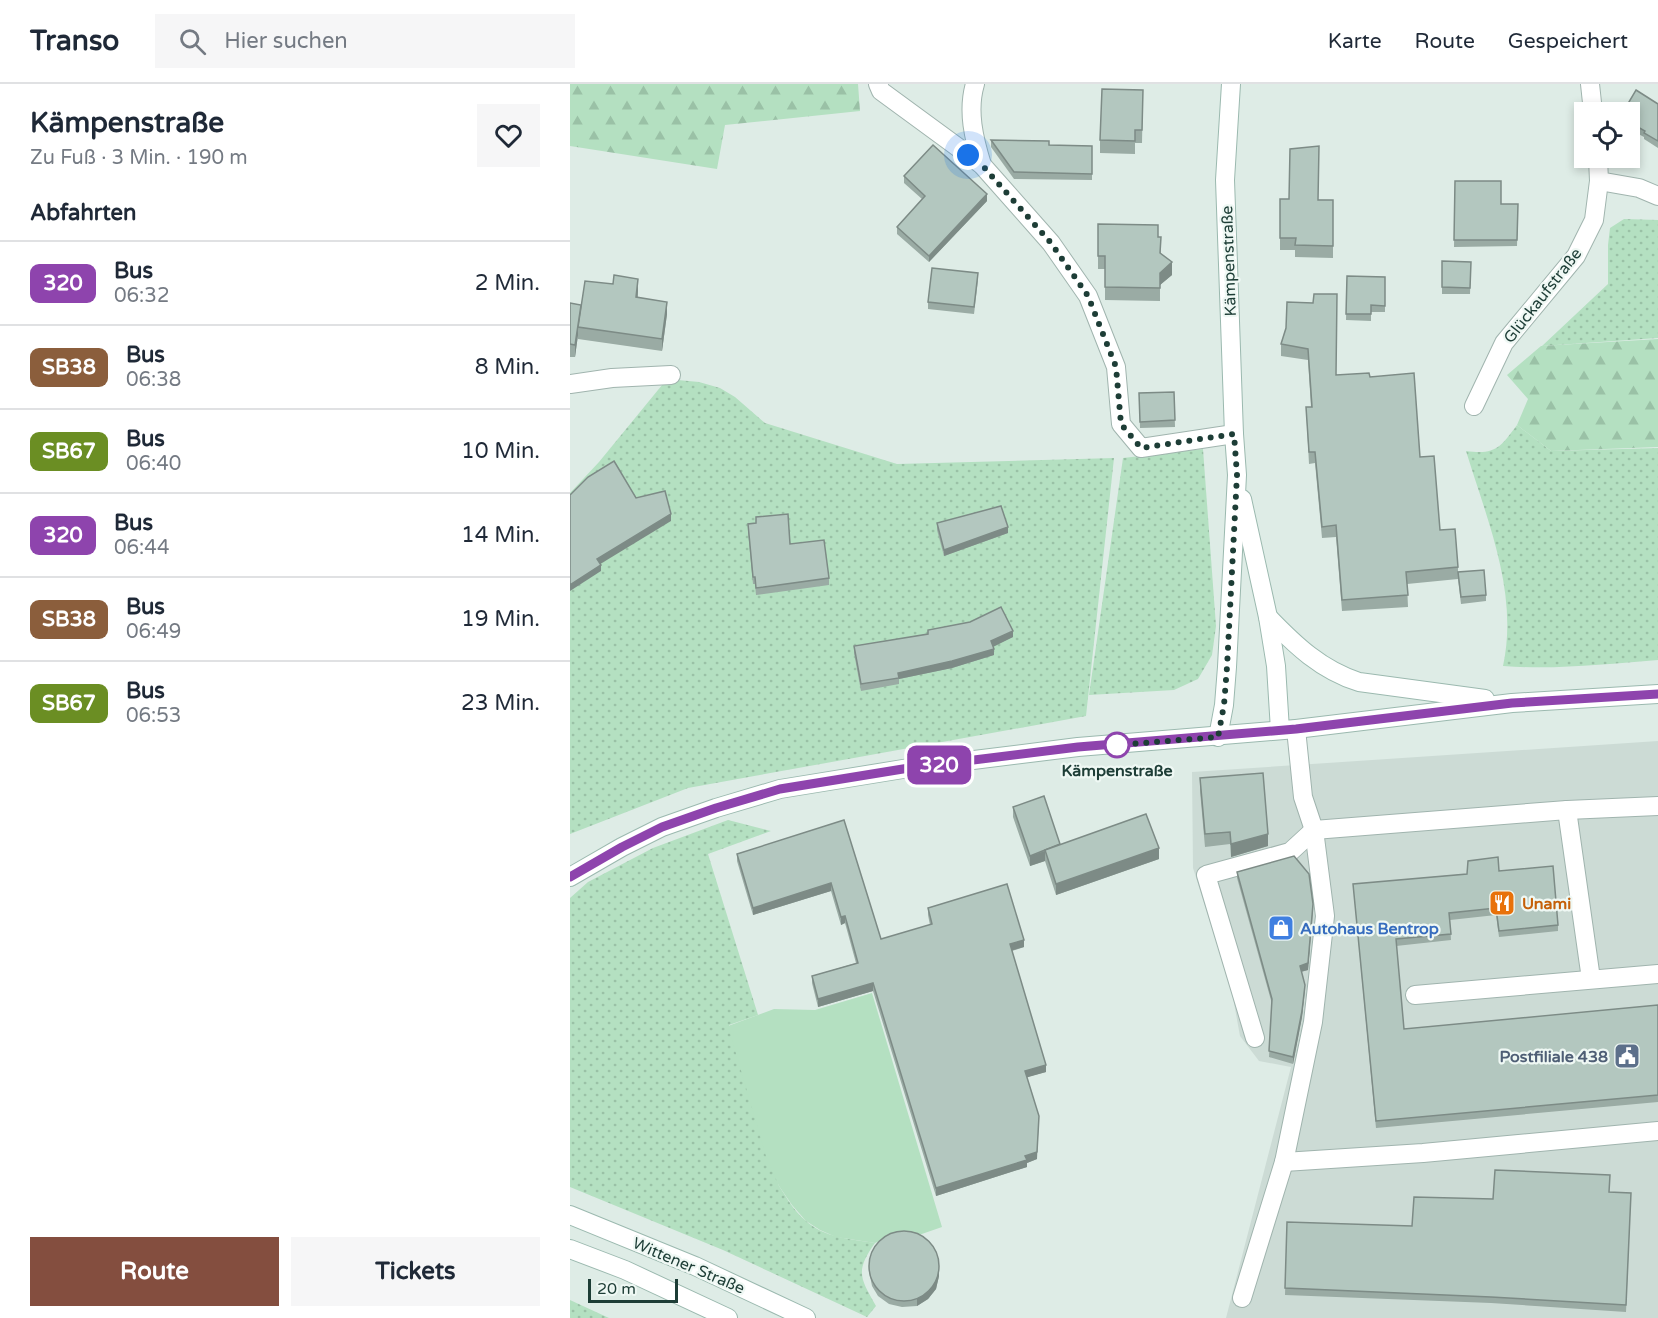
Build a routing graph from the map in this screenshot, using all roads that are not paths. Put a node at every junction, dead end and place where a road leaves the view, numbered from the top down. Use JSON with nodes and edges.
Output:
{"nodes":[{"id":1,"x":878,"y":84,"type":"edge"},
{"id":2,"x":975,"y":84,"type":"edge"},
{"id":3,"x":1231,"y":84,"type":"edge"},
{"id":4,"x":1590,"y":84,"type":"edge"},
{"id":5,"x":1592,"y":102,"type":"edge"},
{"id":6,"x":982,"y":165,"type":"junction"},
{"id":7,"x":1598,"y":168,"type":"edge"},
{"id":8,"x":1599,"y":182,"type":"junction"},
{"id":9,"x":1658,"y":196,"type":"edge"},
{"id":10,"x":671,"y":375,"type":"dead end"},
{"id":11,"x":570,"y":384,"type":"edge"},
{"id":12,"x":1474,"y":406,"type":"dead end"},
{"id":13,"x":1234,"y":434,"type":"junction"},
{"id":14,"x":1237,"y":475,"type":"junction"},
{"id":15,"x":1268,"y":617,"type":"junction"},
{"id":16,"x":1658,"y":694,"type":"edge"},
{"id":17,"x":1512,"y":703,"type":"junction"},
{"id":18,"x":1288,"y":730,"type":"junction"},
{"id":19,"x":1218,"y":737,"type":"junction"},
{"id":20,"x":1658,"y":806,"type":"edge"},
{"id":21,"x":1567,"y":810,"type":"junction"},
{"id":22,"x":1314,"y":830,"type":"junction"},
{"id":23,"x":570,"y":877,"type":"edge"},
{"id":24,"x":1658,"y":974,"type":"edge"},
{"id":25,"x":1590,"y":980,"type":"junction"},
{"id":26,"x":1415,"y":995,"type":"dead end"},
{"id":27,"x":1255,"y":1038,"type":"dead end"},
{"id":28,"x":1658,"y":1131,"type":"edge"},
{"id":29,"x":1284,"y":1162,"type":"junction"},
{"id":30,"x":570,"y":1215,"type":"edge"},
{"id":31,"x":570,"y":1249,"type":"edge"},
{"id":32,"x":1242,"y":1298,"type":"dead end"},
{"id":33,"x":728,"y":1318,"type":"edge"},
{"id":34,"x":806,"y":1318,"type":"edge"}],
"edges":[{"from":1,"to":6,"type":"main road"},
{"from":2,"to":6,"type":"main road"},
{"from":3,"to":13,"type":"main road","name":"Kämpenstraße"},
{"from":4,"to":5,"type":"main road"},
{"from":6,"to":13,"type":"main road"},
{"from":7,"to":8,"type":"main road","name":"Glückaufstraße"},
{"from":8,"to":9,"type":"main road"},
{"from":8,"to":12,"type":"main road","name":"Glückaufstraße"},
{"from":10,"to":11,"type":"main road"},
{"from":13,"to":14,"type":"main road","name":"Kämpenstraße"},
{"from":14,"to":15,"type":"main road","name":"Kämpenstraße"},
{"from":14,"to":19,"type":"main road","name":"Kämpenstraße"},
{"from":15,"to":17,"type":"main road"},
{"from":15,"to":18,"type":"main road","name":"Kämpenstraße"},
{"from":16,"to":17,"type":"main road"},
{"from":17,"to":18,"type":"main road"},
{"from":18,"to":19,"type":"main road"},
{"from":18,"to":22,"type":"main road","name":"Kämpenstraße"},
{"from":19,"to":23,"type":"main road"},
{"from":20,"to":21,"type":"main road"},
{"from":21,"to":22,"type":"main road"},
{"from":21,"to":25,"type":"main road"},
{"from":22,"to":27,"type":"main road"},
{"from":22,"to":29,"type":"main road","name":"Kämpenstraße"},
{"from":24,"to":25,"type":"main road"},
{"from":25,"to":26,"type":"main road"},
{"from":28,"to":29,"type":"main road"},
{"from":29,"to":32,"type":"main road","name":"Kämpenstraße"},
{"from":30,"to":34,"type":"main road","name":"Wittener Straße"},
{"from":31,"to":33,"type":"main road","name":"Wittener Straße"}]}
